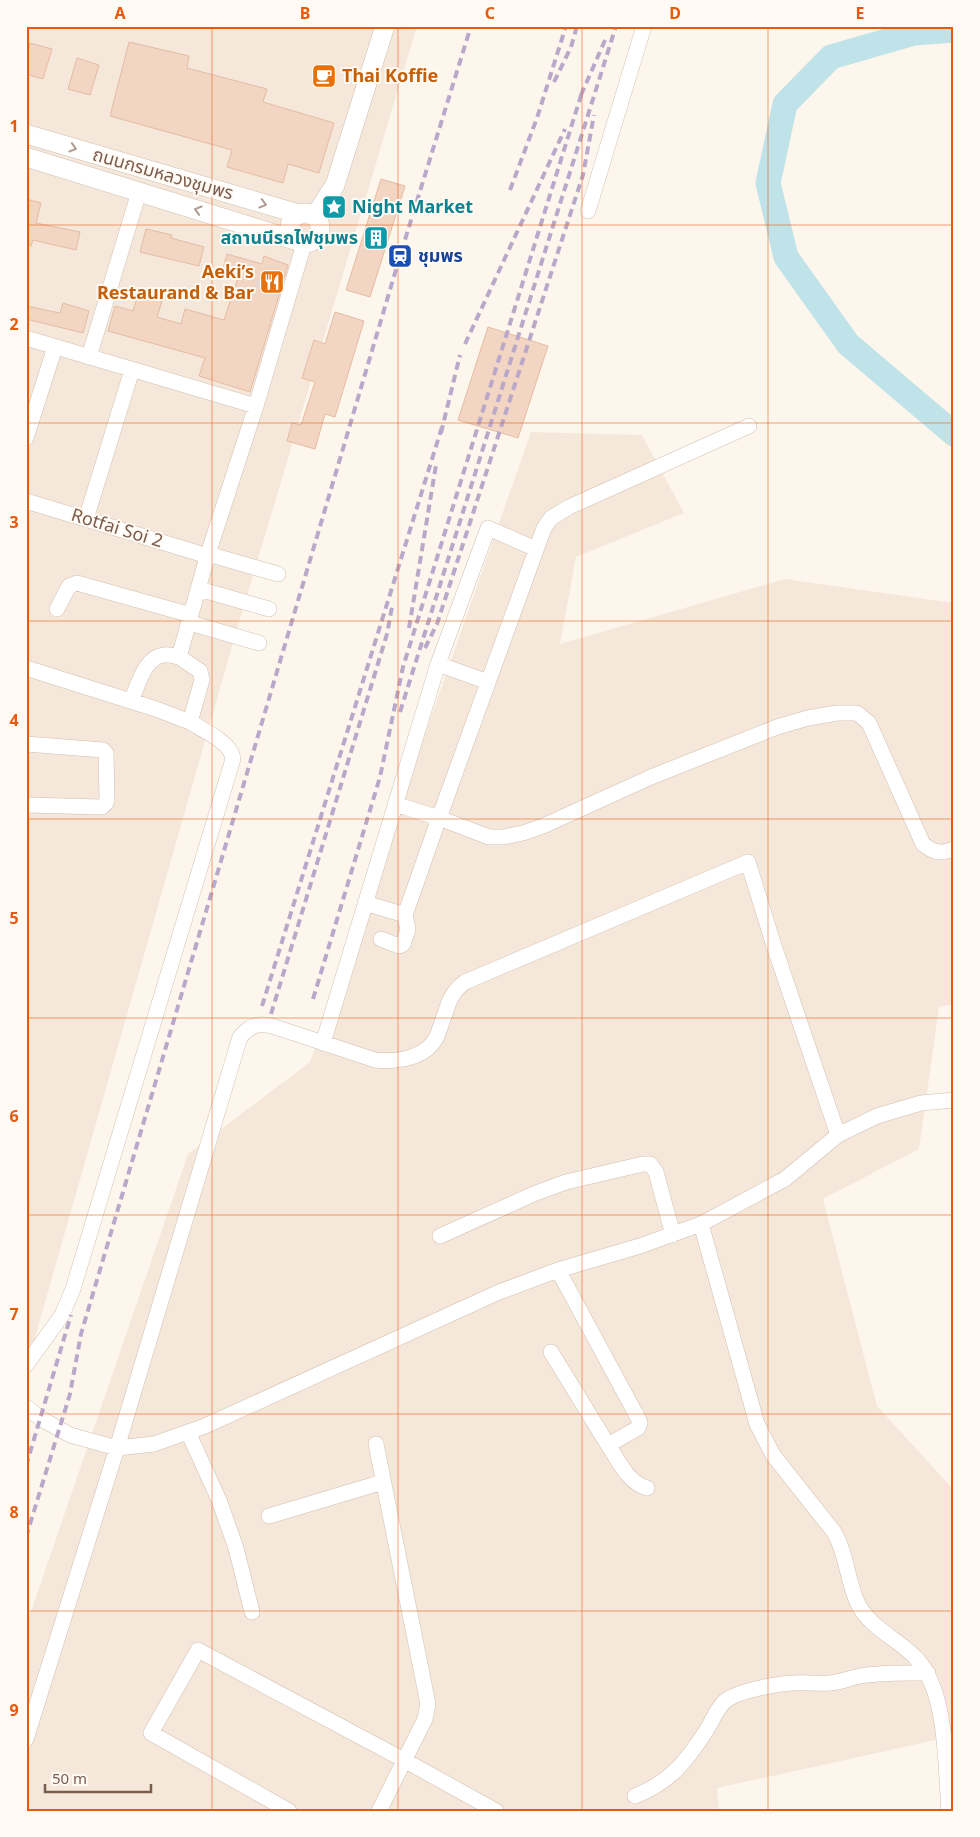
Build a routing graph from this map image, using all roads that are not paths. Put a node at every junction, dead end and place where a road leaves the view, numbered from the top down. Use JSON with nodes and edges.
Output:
{"nodes":[{"id":1,"x":385,"y":26,"type":"edge"},
{"id":2,"x":644,"y":26,"type":"edge"},
{"id":3,"x":31,"y":136,"type":"edge"},
{"id":4,"x":28,"y":157,"type":"edge"},
{"id":5,"x":146,"y":170,"type":"junction"},
{"id":6,"x":139,"y":192,"type":"junction"},
{"id":7,"x":588,"y":211,"type":"dead end"},
{"id":8,"x":307,"y":215,"type":"junction"},
{"id":9,"x":299,"y":242,"type":"junction"},
{"id":10,"x":26,"y":338,"type":"edge"},
{"id":11,"x":55,"y":347,"type":"junction"},
{"id":12,"x":89,"y":357,"type":"junction"},
{"id":13,"x":132,"y":370,"type":"junction"},
{"id":14,"x":256,"y":406,"type":"junction"},
{"id":15,"x":749,"y":426,"type":"dead end"},
{"id":16,"x":26,"y":438,"type":"edge"},
{"id":17,"x":26,"y":501,"type":"edge"},
{"id":18,"x":86,"y":519,"type":"junction"},
{"id":19,"x":536,"y":549,"type":"junction"},
{"id":20,"x":208,"y":555,"type":"junction"},
{"id":21,"x":278,"y":574,"type":"dead end"},
{"id":22,"x":199,"y":588,"type":"junction"},
{"id":23,"x":57,"y":609,"type":"dead end"},
{"id":24,"x":269,"y":609,"type":"dead end"},
{"id":25,"x":190,"y":619,"type":"junction"},
{"id":26,"x":259,"y":643,"type":"dead end"},
{"id":27,"x":179,"y":657,"type":"junction"},
{"id":28,"x":438,"y":664,"type":"junction"},
{"id":29,"x":26,"y":668,"type":"edge"},
{"id":30,"x":488,"y":682,"type":"junction"},
{"id":31,"x":131,"y":701,"type":"junction"},
{"id":32,"x":190,"y":722,"type":"junction"},
{"id":33,"x":26,"y":744,"type":"edge"},
{"id":34,"x":395,"y":804,"type":"junction"},
{"id":35,"x":26,"y":805,"type":"edge"},
{"id":36,"x":439,"y":818,"type":"junction"},
{"id":37,"x":954,"y":849,"type":"edge"},
{"id":38,"x":365,"y":903,"type":"junction"},
{"id":39,"x":405,"y":915,"type":"junction"},
{"id":40,"x":381,"y":939,"type":"dead end"},
{"id":41,"x":322,"y":1043,"type":"junction"},
{"id":42,"x":954,"y":1100,"type":"edge"},
{"id":43,"x":838,"y":1135,"type":"junction"},
{"id":44,"x":701,"y":1224,"type":"junction"},
{"id":45,"x":673,"y":1235,"type":"junction"},
{"id":46,"x":440,"y":1236,"type":"dead end"},
{"id":47,"x":558,"y":1270,"type":"junction"},
{"id":48,"x":551,"y":1352,"type":"dead end"},
{"id":49,"x":26,"y":1365,"type":"edge"},
{"id":50,"x":26,"y":1407,"type":"edge"},
{"id":51,"x":188,"y":1432,"type":"junction"},
{"id":52,"x":376,"y":1444,"type":"dead end"},
{"id":53,"x":608,"y":1445,"type":"junction"},
{"id":54,"x":117,"y":1448,"type":"junction"},
{"id":55,"x":383,"y":1482,"type":"junction"},
{"id":56,"x":647,"y":1488,"type":"dead end"},
{"id":57,"x":269,"y":1516,"type":"dead end"},
{"id":58,"x":252,"y":1612,"type":"dead end"},
{"id":59,"x":928,"y":1673,"type":"junction"},
{"id":60,"x":26,"y":1739,"type":"edge"},
{"id":61,"x":404,"y":1760,"type":"junction"},
{"id":62,"x":635,"y":1796,"type":"dead end"},
{"id":63,"x":289,"y":1811,"type":"edge"},
{"id":64,"x":379,"y":1811,"type":"edge"},
{"id":65,"x":496,"y":1811,"type":"edge"},
{"id":66,"x":949,"y":1811,"type":"edge"}],
"edges":[{"from":1,"to":8,"type":"street"},
{"from":2,"to":7,"type":"street"},
{"from":3,"to":4,"type":"street"},
{"from":3,"to":5,"type":"street","name":"ถนนกรมหลวงชุมพร","one_way":true},
{"from":4,"to":6,"type":"street","name":"ถนนกรมหลวงชุมพร"},
{"from":5,"to":6,"type":"street"},
{"from":5,"to":8,"type":"street","name":"ถนนกรมหลวงชุมพร","one_way":true},
{"from":9,"to":6,"type":"street","name":"ถนนกรมหลวงชุมพร","one_way":true},
{"from":6,"to":12,"type":"street"},
{"from":8,"to":9,"type":"street"},
{"from":8,"to":9,"type":"street"},
{"from":9,"to":14,"type":"street"},
{"from":10,"to":11,"type":"street"},
{"from":11,"to":12,"type":"street"},
{"from":11,"to":16,"type":"street"},
{"from":12,"to":13,"type":"street"},
{"from":13,"to":14,"type":"street"},
{"from":13,"to":18,"type":"street"},
{"from":14,"to":20,"type":"street"},
{"from":15,"to":19,"type":"street"},
{"from":17,"to":18,"type":"street","name":"Rotfai Soi 2"},
{"from":18,"to":20,"type":"street","name":"Rotfai Soi 2"},
{"from":19,"to":28,"type":"street"},
{"from":19,"to":30,"type":"street"},
{"from":20,"to":21,"type":"street","name":"Rotfai Soi 2"},
{"from":20,"to":22,"type":"street"},
{"from":22,"to":24,"type":"street"},
{"from":22,"to":25,"type":"street"},
{"from":23,"to":25,"type":"street"},
{"from":25,"to":26,"type":"street"},
{"from":25,"to":27,"type":"street"},
{"from":27,"to":31,"type":"street"},
{"from":27,"to":32,"type":"street"},
{"from":28,"to":30,"type":"street"},
{"from":28,"to":34,"type":"street"},
{"from":29,"to":31,"type":"street"},
{"from":30,"to":36,"type":"street"},
{"from":31,"to":32,"type":"street"},
{"from":32,"to":49,"type":"street"},
{"from":33,"to":35,"type":"street"},
{"from":34,"to":36,"type":"street"},
{"from":34,"to":38,"type":"street"},
{"from":36,"to":37,"type":"street"},
{"from":36,"to":39,"type":"street"},
{"from":38,"to":39,"type":"street"},
{"from":38,"to":41,"type":"street"},
{"from":39,"to":40,"type":"street"},
{"from":41,"to":43,"type":"street"},
{"from":41,"to":54,"type":"street"},
{"from":42,"to":43,"type":"street"},
{"from":43,"to":44,"type":"street"},
{"from":44,"to":45,"type":"street"},
{"from":44,"to":59,"type":"street"},
{"from":45,"to":46,"type":"street"},
{"from":45,"to":47,"type":"street"},
{"from":47,"to":51,"type":"street"},
{"from":47,"to":53,"type":"street"},
{"from":48,"to":53,"type":"street"},
{"from":50,"to":54,"type":"street"},
{"from":51,"to":54,"type":"street"},
{"from":51,"to":58,"type":"street"},
{"from":52,"to":55,"type":"street"},
{"from":53,"to":56,"type":"street"},
{"from":54,"to":60,"type":"street"},
{"from":55,"to":57,"type":"street"},
{"from":55,"to":61,"type":"street"},
{"from":59,"to":62,"type":"street"},
{"from":59,"to":66,"type":"street"},
{"from":61,"to":63,"type":"street"},
{"from":61,"to":64,"type":"street"},
{"from":61,"to":65,"type":"street"}]}
